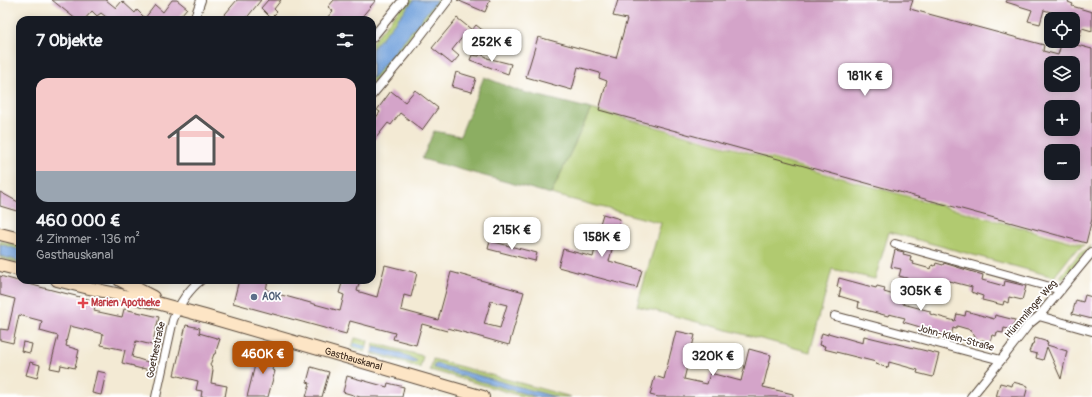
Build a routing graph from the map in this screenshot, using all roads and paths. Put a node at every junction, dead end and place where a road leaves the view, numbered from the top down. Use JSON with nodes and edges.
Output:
{"nodes":[{"id":1,"x":200,"y":0,"type":"edge"},
{"id":2,"x":402,"y":0,"type":"edge"},
{"id":3,"x":448,"y":0,"type":"edge"},
{"id":4,"x":195,"y":16,"type":"edge"},
{"id":5,"x":376,"y":33,"type":"edge"},
{"id":6,"x":376,"y":90,"type":"edge"},
{"id":7,"x":0,"y":234,"type":"edge"},
{"id":8,"x":16,"y":238,"type":"edge"},
{"id":9,"x":895,"y":244,"type":"dead end"},
{"id":10,"x":1092,"y":252,"type":"edge"},
{"id":11,"x":0,"y":265,"type":"edge"},
{"id":12,"x":16,"y":269,"type":"edge"},
{"id":13,"x":72,"y":284,"type":"edge"},
{"id":14,"x":94,"y":284,"type":"edge"},
{"id":15,"x":127,"y":284,"type":"edge"},
{"id":16,"x":197,"y":284,"type":"edge"},
{"id":17,"x":88,"y":288,"type":"junction"},
{"id":18,"x":1061,"y":290,"type":"junction"},
{"id":19,"x":177,"y":309,"type":"junction"},
{"id":20,"x":835,"y":316,"type":"dead end"},
{"id":21,"x":1039,"y":316,"type":"junction"},
{"id":22,"x":1092,"y":331,"type":"edge"},
{"id":23,"x":1001,"y":360,"type":"junction"},
{"id":24,"x":156,"y":397,"type":"edge"},
{"id":25,"x":483,"y":397,"type":"edge"},
{"id":26,"x":970,"y":397,"type":"edge"}],
"edges":[{"from":1,"to":4,"type":"street"},
{"from":2,"to":5,"type":"street"},
{"from":3,"to":6,"type":"street"},
{"from":7,"to":8,"type":"street"},
{"from":9,"to":18,"type":"street"},
{"from":10,"to":18,"type":"street","name":"Hümmlinger Weg"},
{"from":11,"to":12,"type":"street"},
{"from":13,"to":17,"type":"street"},
{"from":14,"to":17,"type":"street"},
{"from":15,"to":19,"type":"street"},
{"from":16,"to":19,"type":"street","name":"Goethestraße"},
{"from":17,"to":19,"type":"street"},
{"from":18,"to":21,"type":"street","name":"Hümmlinger Weg"},
{"from":19,"to":24,"type":"street","name":"Goethestraße"},
{"from":19,"to":25,"type":"street","name":"Gasthauskanal"},
{"from":20,"to":23,"type":"street","name":"John-Klein-Straße"},
{"from":21,"to":22,"type":"street"},
{"from":21,"to":23,"type":"street","name":"Hümmlinger Weg"},
{"from":23,"to":26,"type":"street","name":"Hümmlinger Weg"}]}
